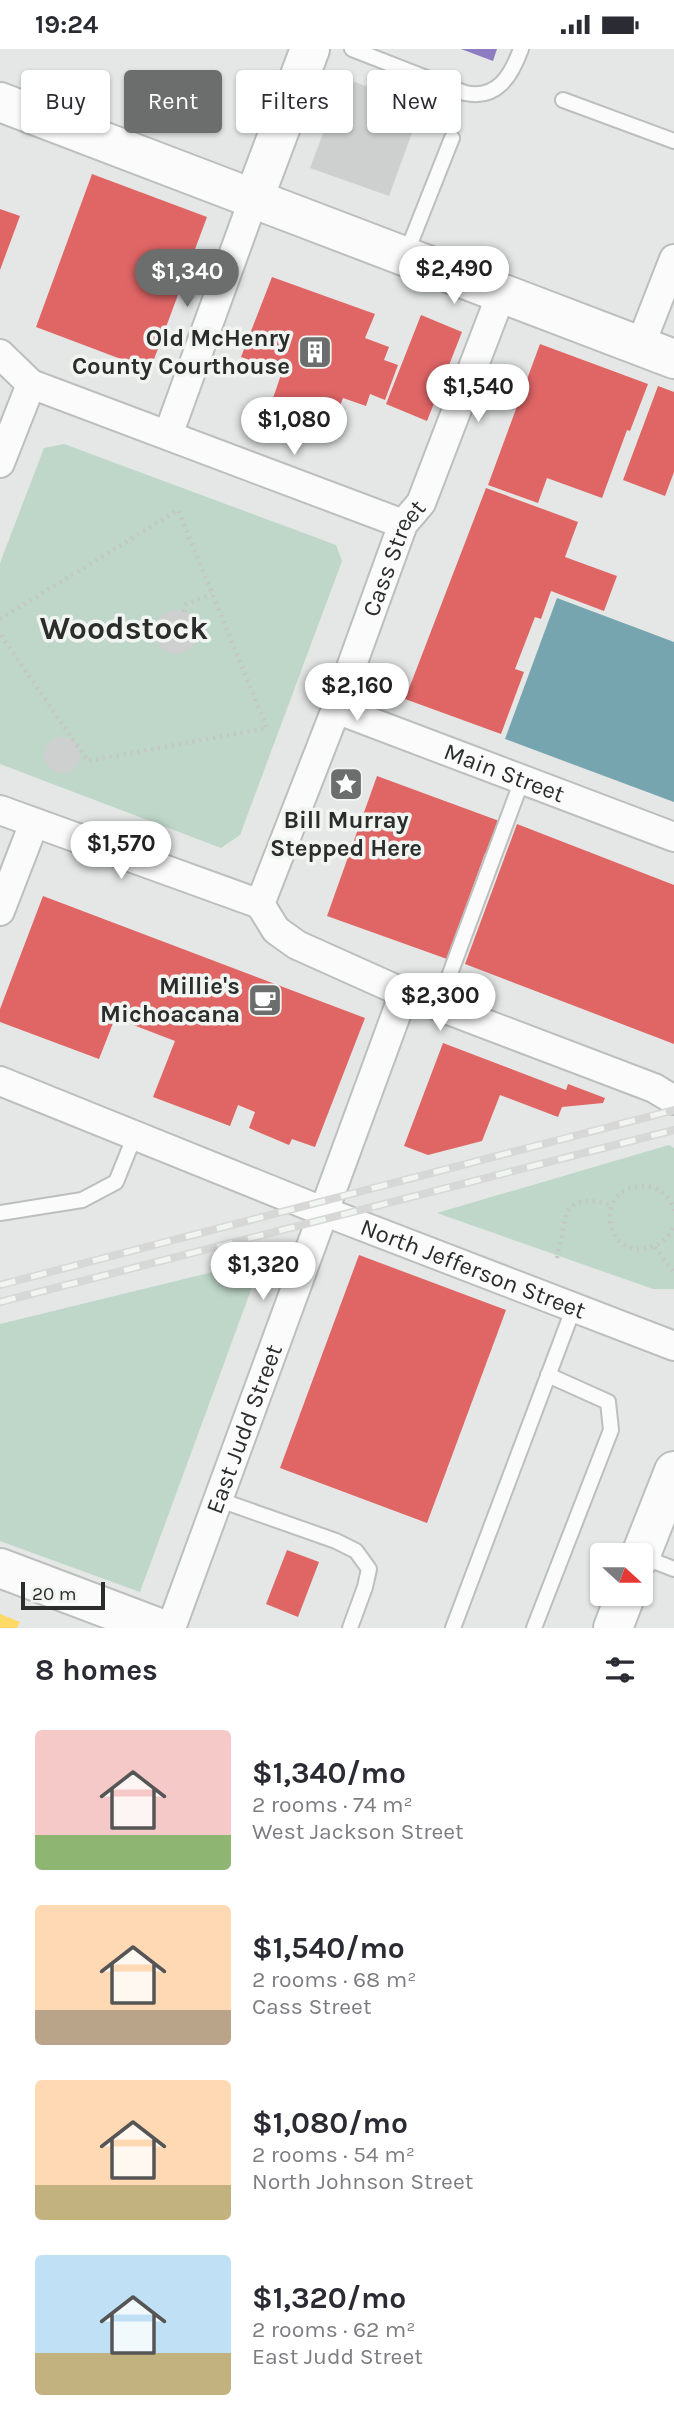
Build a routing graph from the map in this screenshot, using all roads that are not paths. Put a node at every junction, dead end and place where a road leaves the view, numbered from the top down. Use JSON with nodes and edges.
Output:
{"nodes":[{"id":1,"x":310,"y":49,"type":"edge"},
{"id":2,"x":352,"y":49,"type":"edge"},
{"id":3,"x":521,"y":49,"type":"edge"},
{"id":4,"x":563,"y":100,"type":"dead end"},
{"id":5,"x":0,"y":102,"type":"edge"},
{"id":6,"x":452,"y":138,"type":"dead end"},
{"id":7,"x":674,"y":141,"type":"edge"},
{"id":8,"x":254,"y":198,"type":"junction"},
{"id":9,"x":405,"y":256,"type":"junction"},
{"id":10,"x":674,"y":259,"type":"edge"},
{"id":11,"x":502,"y":292,"type":"junction"},
{"id":12,"x":657,"y":353,"type":"edge"},
{"id":13,"x":0,"y":354,"type":"edge"},
{"id":14,"x":31,"y":384,"type":"junction"},
{"id":15,"x":168,"y":435,"type":"junction"},
{"id":16,"x":0,"y":463,"type":"edge"},
{"id":17,"x":403,"y":524,"type":"junction"},
{"id":18,"x":336,"y":709,"type":"junction"},
{"id":19,"x":522,"y":780,"type":"junction"},
{"id":20,"x":0,"y":810,"type":"edge"},
{"id":21,"x":34,"y":824,"type":"junction"},
{"id":22,"x":674,"y":837,"type":"edge"},
{"id":23,"x":260,"y":904,"type":"junction"},
{"id":24,"x":0,"y":911,"type":"edge"},
{"id":25,"x":404,"y":993,"type":"junction"},
{"id":26,"x":438,"y":1006,"type":"junction"},
{"id":27,"x":0,"y":1081,"type":"edge"},
{"id":28,"x":671,"y":1095,"type":"edge"},
{"id":29,"x":135,"y":1135,"type":"junction"},
{"id":30,"x":323,"y":1210,"type":"junction"},
{"id":31,"x":0,"y":1213,"type":"edge"},
{"id":32,"x":574,"y":1307,"type":"junction"},
{"id":33,"x":674,"y":1346,"type":"edge"},
{"id":34,"x":548,"y":1375,"type":"junction"},
{"id":35,"x":674,"y":1471,"type":"edge"},
{"id":36,"x":217,"y":1499,"type":"junction"},
{"id":37,"x":646,"y":1543,"type":"edge"},
{"id":38,"x":653,"y":1561,"type":"edge"},
{"id":39,"x":0,"y":1568,"type":"edge"},
{"id":40,"x":674,"y":1569,"type":"edge"},
{"id":41,"x":621,"y":1607,"type":"edge"},
{"id":42,"x":159,"y":1628,"type":"edge"},
{"id":43,"x":171,"y":1628,"type":"edge"},
{"id":44,"x":350,"y":1628,"type":"edge"},
{"id":45,"x":453,"y":1628,"type":"edge"},
{"id":46,"x":534,"y":1628,"type":"edge"},
{"id":47,"x":613,"y":1628,"type":"edge"}],
"edges":[{"from":1,"to":8,"type":"street"},
{"from":2,"to":3,"type":"lane"},
{"from":4,"to":7,"type":"lane"},
{"from":5,"to":8,"type":"street"},
{"from":6,"to":9,"type":"lane"},
{"from":8,"to":9,"type":"street"},
{"from":8,"to":15,"type":"street"},
{"from":9,"to":11,"type":"street"},
{"from":10,"to":12,"type":"street"},
{"from":11,"to":12,"type":"street"},
{"from":11,"to":17,"type":"street","name":"Cass Street"},
{"from":13,"to":14,"type":"street"},
{"from":14,"to":15,"type":"street"},
{"from":14,"to":16,"type":"street"},
{"from":15,"to":17,"type":"street"},
{"from":17,"to":18,"type":"street","name":"Cass Street"},
{"from":18,"to":19,"type":"street","name":"Main Street"},
{"from":18,"to":23,"type":"street","name":"Cass Street"},
{"from":19,"to":22,"type":"street","name":"Main Street"},
{"from":19,"to":26,"type":"lane"},
{"from":20,"to":21,"type":"street"},
{"from":21,"to":23,"type":"street"},
{"from":21,"to":24,"type":"street"},
{"from":23,"to":25,"type":"street"},
{"from":25,"to":26,"type":"street"},
{"from":25,"to":30,"type":"street","name":"East Judd Street"},
{"from":26,"to":28,"type":"street"},
{"from":27,"to":29,"type":"street","name":"North Jefferson Street"},
{"from":29,"to":30,"type":"street","name":"North Jefferson Street"},
{"from":29,"to":31,"type":"lane"},
{"from":30,"to":32,"type":"street","name":"North Jefferson Street"},
{"from":30,"to":36,"type":"street","name":"East Judd Street"},
{"from":32,"to":33,"type":"street","name":"North Jefferson Street"},
{"from":32,"to":34,"type":"lane"},
{"from":34,"to":45,"type":"lane"},
{"from":34,"to":46,"type":"lane"},
{"from":35,"to":37,"type":"street"},
{"from":36,"to":43,"type":"street","name":"East Judd Street"},
{"from":36,"to":44,"type":"lane"},
{"from":38,"to":40,"type":"lane"},
{"from":39,"to":42,"type":"street"},
{"from":41,"to":47,"type":"street"}]}
